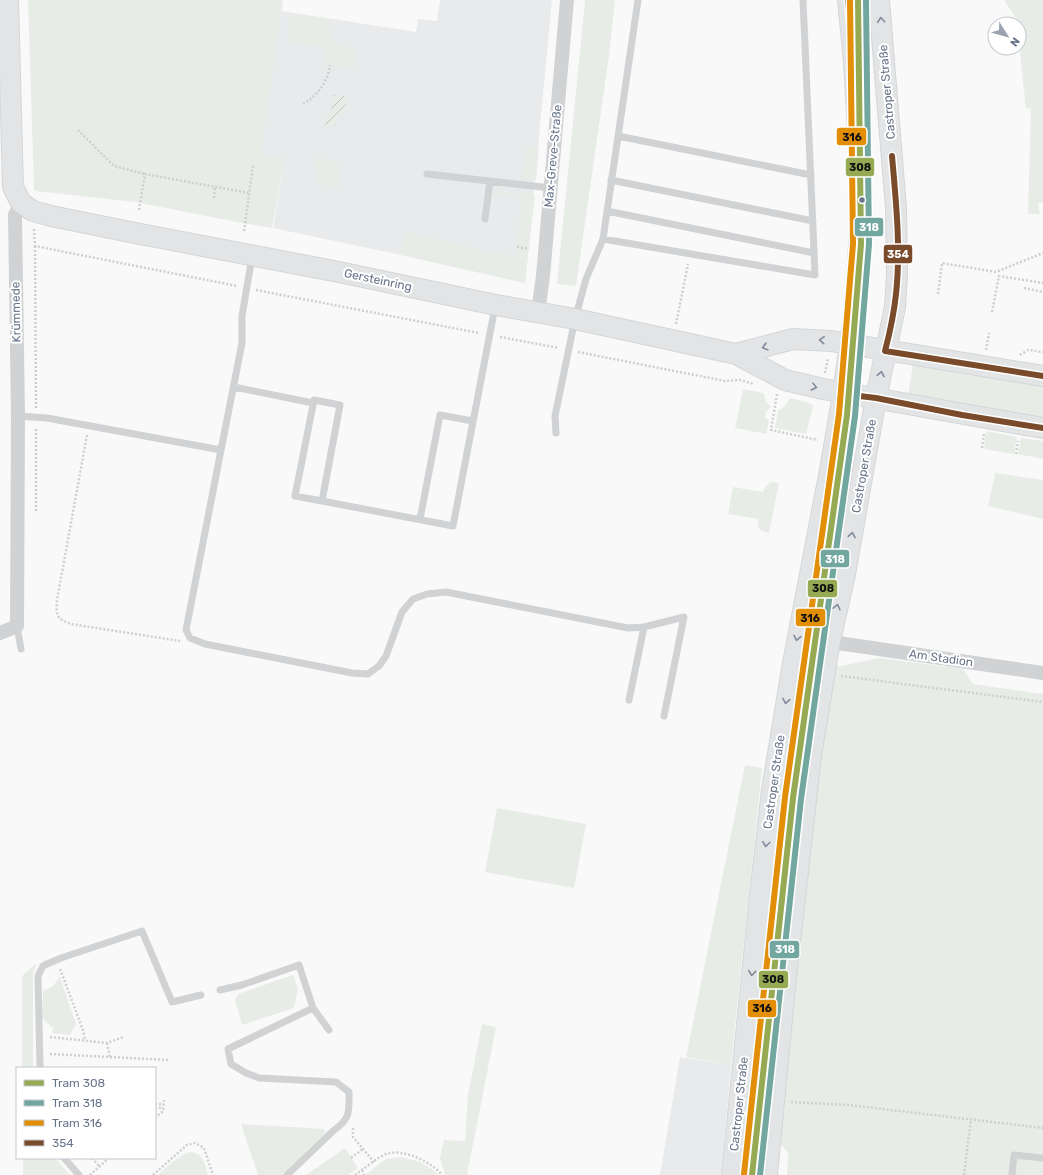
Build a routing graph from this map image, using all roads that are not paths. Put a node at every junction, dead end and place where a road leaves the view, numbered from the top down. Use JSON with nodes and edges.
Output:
{"nodes":[{"id":1,"x":8,"y":0,"type":"edge"},
{"id":2,"x":567,"y":0,"type":"edge"},
{"id":3,"x":638,"y":0,"type":"edge"},
{"id":4,"x":803,"y":0,"type":"edge"},
{"id":5,"x":848,"y":0,"type":"edge"},
{"id":6,"x":879,"y":0,"type":"edge"},
{"id":7,"x":618,"y":136,"type":"junction"},
{"id":8,"x":427,"y":174,"type":"dead end"},
{"id":9,"x":811,"y":175,"type":"junction"},
{"id":10,"x":611,"y":180,"type":"junction"},
{"id":11,"x":490,"y":181,"type":"junction"},
{"id":12,"x":551,"y":188,"type":"junction"},
{"id":13,"x":27,"y":207,"type":"junction"},
{"id":14,"x":607,"y":211,"type":"junction"},
{"id":15,"x":485,"y":219,"type":"dead end"},
{"id":16,"x":813,"y":221,"type":"junction"},
{"id":17,"x":603,"y":239,"type":"junction"},
{"id":18,"x":814,"y":253,"type":"junction"},
{"id":19,"x":252,"y":255,"type":"junction"},
{"id":20,"x":496,"y":304,"type":"junction"},
{"id":21,"x":538,"y":312,"type":"junction"},
{"id":22,"x":575,"y":319,"type":"junction"},
{"id":23,"x":850,"y":345,"type":"junction"},
{"id":24,"x":885,"y":351,"type":"junction"},
{"id":25,"x":736,"y":354,"type":"junction"},
{"id":26,"x":1043,"y":376,"type":"edge"},
{"id":27,"x":234,"y":387,"type":"junction"},
{"id":28,"x":843,"y":394,"type":"junction"},
{"id":29,"x":876,"y":398,"type":"junction"},
{"id":30,"x":313,"y":403,"type":"junction"},
{"id":31,"x":18,"y":416,"type":"junction"},
{"id":32,"x":474,"y":421,"type":"junction"},
{"id":33,"x":1043,"y":428,"type":"edge"},
{"id":34,"x":556,"y":433,"type":"dead end"},
{"id":35,"x":221,"y":450,"type":"junction"},
{"id":36,"x":322,"y":501,"type":"junction"},
{"id":37,"x":420,"y":520,"type":"junction"},
{"id":38,"x":17,"y":626,"type":"junction"},
{"id":39,"x":644,"y":627,"type":"junction"},
{"id":40,"x":1,"y":633,"type":"edge"},
{"id":41,"x":838,"y":643,"type":"dead end"},
{"id":42,"x":22,"y":649,"type":"dead end"},
{"id":43,"x":793,"y":663,"type":"junction"},
{"id":44,"x":832,"y":672,"type":"junction"},
{"id":45,"x":1043,"y":673,"type":"edge"},
{"id":46,"x":629,"y":700,"type":"dead end"},
{"id":47,"x":664,"y":716,"type":"dead end"},
{"id":48,"x":220,"y":990,"type":"dead end"},
{"id":49,"x":201,"y":995,"type":"dead end"},
{"id":50,"x":313,"y":1008,"type":"junction"},
{"id":51,"x":329,"y":1030,"type":"dead end"},
{"id":52,"x":40,"y":1067,"type":"edge"},
{"id":53,"x":1043,"y":1158,"type":"edge"},
{"id":54,"x":65,"y":1159,"type":"edge"},
{"id":55,"x":79,"y":1175,"type":"edge"},
{"id":56,"x":287,"y":1175,"type":"edge"},
{"id":57,"x":732,"y":1175,"type":"edge"},
{"id":58,"x":767,"y":1175,"type":"edge"},
{"id":59,"x":1012,"y":1175,"type":"edge"}],
"edges":[{"from":1,"to":13,"type":"main road"},
{"from":2,"to":12,"type":"street","name":"Max-Greve-Straße"},
{"from":3,"to":7,"type":"lane"},
{"from":4,"to":9,"type":"lane"},
{"from":5,"to":23,"type":"main road","name":"Castroper Straße"},
{"from":24,"to":6,"type":"main road","name":"Castroper Straße","one_way":true},
{"from":7,"to":9,"type":"lane"},
{"from":7,"to":10,"type":"lane"},
{"from":8,"to":11,"type":"lane"},
{"from":9,"to":16,"type":"lane"},
{"from":10,"to":14,"type":"lane"},
{"from":10,"to":16,"type":"lane"},
{"from":11,"to":12,"type":"lane"},
{"from":11,"to":15,"type":"lane"},
{"from":12,"to":21,"type":"street","name":"Max-Greve-Straße"},
{"from":13,"to":19,"type":"main road","name":"Gersteinring"},
{"from":13,"to":31,"type":"street","name":"Krümmede"},
{"from":14,"to":17,"type":"lane"},
{"from":14,"to":18,"type":"lane"},
{"from":16,"to":18,"type":"lane"},
{"from":17,"to":18,"type":"lane"},
{"from":17,"to":22,"type":"lane"},
{"from":19,"to":20,"type":"main road","name":"Gersteinring"},
{"from":19,"to":27,"type":"lane"},
{"from":20,"to":21,"type":"main road","name":"Gersteinring"},
{"from":20,"to":32,"type":"lane"},
{"from":21,"to":22,"type":"main road","name":"Gersteinring"},
{"from":22,"to":25,"type":"main road","name":"Gersteinring"},
{"from":22,"to":34,"type":"lane"},
{"from":23,"to":24,"type":"main road"},
{"from":23,"to":25,"type":"main road","name":"Gersteinring","one_way":true},
{"from":23,"to":28,"type":"main road","name":"Castroper Straße"},
{"from":24,"to":26,"type":"main road"},
{"from":29,"to":24,"type":"main road","name":"Castroper Straße","one_way":true},
{"from":25,"to":28,"type":"main road","name":"Gersteinring","one_way":true},
{"from":27,"to":30,"type":"lane"},
{"from":27,"to":35,"type":"lane"},
{"from":28,"to":29,"type":"main road"},
{"from":28,"to":43,"type":"main road","name":"Castroper Straße","one_way":true},
{"from":29,"to":33,"type":"main road"},
{"from":44,"to":29,"type":"main road","name":"Castroper Straße","one_way":true},
{"from":30,"to":36,"type":"lane"},
{"from":30,"to":36,"type":"lane"},
{"from":31,"to":35,"type":"lane"},
{"from":31,"to":38,"type":"street","name":"Krümmede"},
{"from":32,"to":37,"type":"lane"},
{"from":32,"to":37,"type":"lane"},
{"from":35,"to":39,"type":"lane"},
{"from":36,"to":37,"type":"lane"},
{"from":38,"to":40,"type":"street"},
{"from":38,"to":42,"type":"lane","name":"Krümmede"},
{"from":39,"to":46,"type":"lane"},
{"from":39,"to":47,"type":"lane"},
{"from":41,"to":45,"type":"street","name":"Am Stadion"},
{"from":43,"to":44,"type":"lane"},
{"from":43,"to":57,"type":"main road","name":"Castroper Straße","one_way":true},
{"from":44,"to":58,"type":"main road","name":"Castroper Straße"},
{"from":48,"to":50,"type":"lane"},
{"from":49,"to":52,"type":"lane"},
{"from":50,"to":51,"type":"lane"},
{"from":50,"to":56,"type":"lane"},
{"from":53,"to":59,"type":"lane"},
{"from":54,"to":55,"type":"lane"}]}
